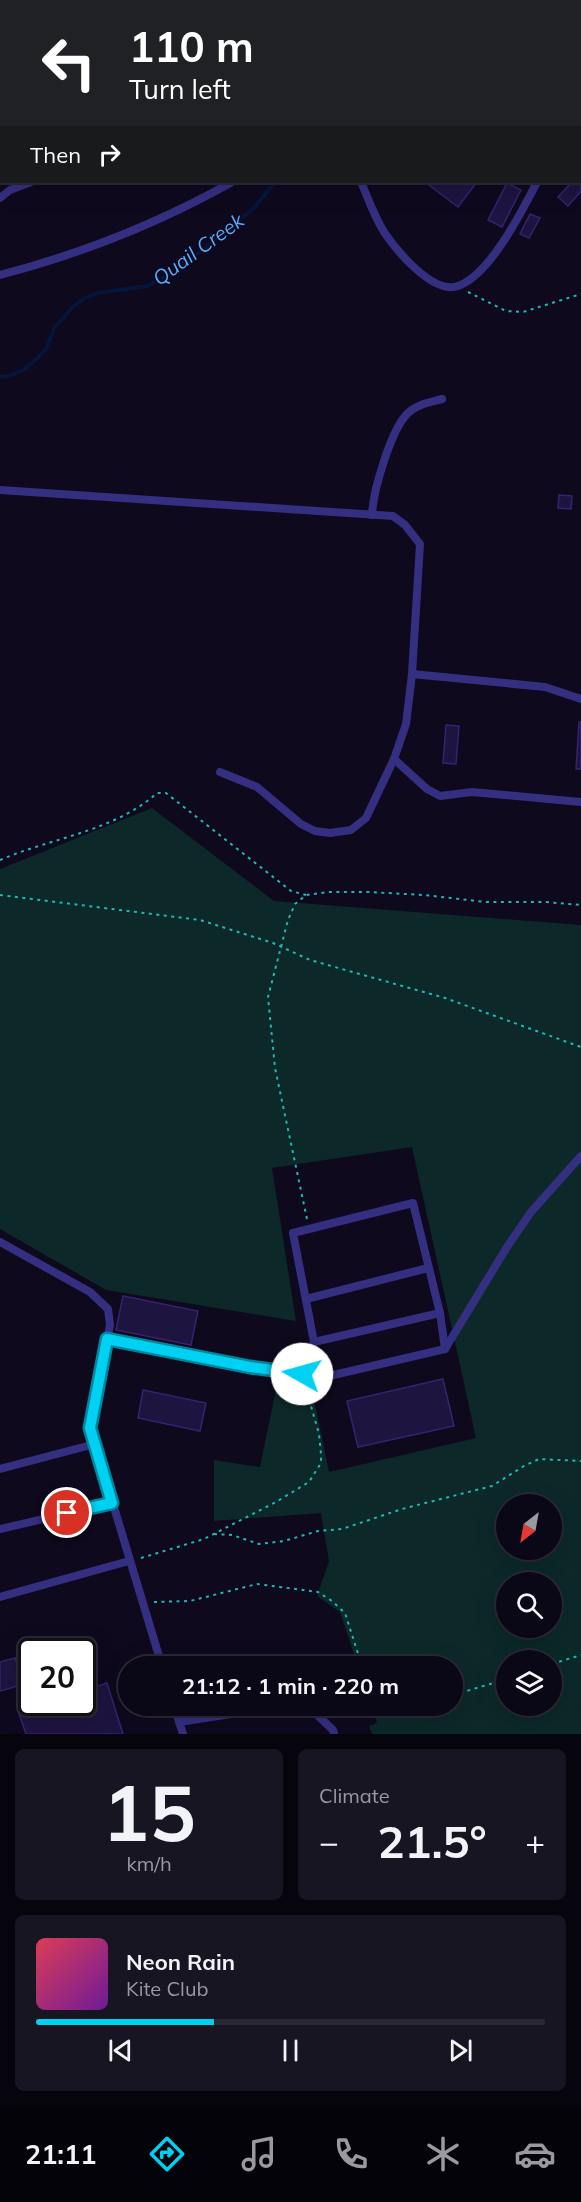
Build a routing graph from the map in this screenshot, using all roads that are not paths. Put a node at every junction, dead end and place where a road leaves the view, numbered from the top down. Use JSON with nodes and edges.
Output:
{"nodes":[{"id":1,"x":28,"y":183,"type":"edge"},
{"id":2,"x":230,"y":183,"type":"edge"},
{"id":3,"x":361,"y":183,"type":"edge"},
{"id":4,"x":536,"y":183,"type":"edge"},
{"id":5,"x":0,"y":198,"type":"edge"},
{"id":6,"x":0,"y":274,"type":"edge"},
{"id":7,"x":442,"y":399,"type":"dead end"},
{"id":8,"x":0,"y":490,"type":"edge"},
{"id":9,"x":372,"y":514,"type":"junction"},
{"id":10,"x":412,"y":674,"type":"junction"},
{"id":11,"x":581,"y":699,"type":"edge"},
{"id":12,"x":394,"y":759,"type":"junction"},
{"id":13,"x":219,"y":772,"type":"dead end"},
{"id":14,"x":581,"y":802,"type":"edge"},
{"id":15,"x":581,"y":1156,"type":"edge"},
{"id":16,"x":0,"y":1242,"type":"edge"},
{"id":17,"x":428,"y":1268,"type":"junction"},
{"id":18,"x":306,"y":1299,"type":"junction"},
{"id":19,"x":440,"y":1313,"type":"junction"},
{"id":20,"x":107,"y":1339,"type":"junction"},
{"id":21,"x":314,"y":1342,"type":"junction"},
{"id":22,"x":445,"y":1349,"type":"junction"},
{"id":23,"x":302,"y":1374,"type":"junction"},
{"id":24,"x":95,"y":1444,"type":"junction"},
{"id":25,"x":0,"y":1470,"type":"edge"},
{"id":26,"x":112,"y":1503,"type":"junction"},
{"id":27,"x":0,"y":1529,"type":"edge"},
{"id":28,"x":129,"y":1561,"type":"junction"},
{"id":29,"x":0,"y":1597,"type":"edge"},
{"id":30,"x":159,"y":1656,"type":"edge"},
{"id":31,"x":177,"y":1716,"type":"edge"},
{"id":32,"x":179,"y":1722,"type":"junction"},
{"id":33,"x":183,"y":1734,"type":"edge"},
{"id":34,"x":334,"y":1734,"type":"edge"}],
"edges":[{"from":1,"to":5,"type":"lane"},
{"from":2,"to":6,"type":"lane"},
{"from":3,"to":4,"type":"lane"},
{"from":7,"to":9,"type":"lane"},
{"from":8,"to":9,"type":"lane"},
{"from":9,"to":10,"type":"lane"},
{"from":10,"to":11,"type":"lane"},
{"from":10,"to":12,"type":"lane"},
{"from":12,"to":13,"type":"lane"},
{"from":12,"to":14,"type":"lane"},
{"from":15,"to":22,"type":"lane"},
{"from":16,"to":20,"type":"lane"},
{"from":17,"to":18,"type":"lane"},
{"from":17,"to":18,"type":"lane"},
{"from":17,"to":19,"type":"lane"},
{"from":18,"to":21,"type":"lane"},
{"from":19,"to":21,"type":"lane"},
{"from":19,"to":22,"type":"lane"},
{"from":20,"to":23,"type":"lane"},
{"from":20,"to":24,"type":"lane"},
{"from":21,"to":23,"type":"lane"},
{"from":22,"to":23,"type":"lane"},
{"from":24,"to":25,"type":"lane"},
{"from":24,"to":26,"type":"lane"},
{"from":26,"to":27,"type":"lane"},
{"from":26,"to":28,"type":"lane"},
{"from":28,"to":29,"type":"lane"},
{"from":28,"to":30,"type":"lane"},
{"from":31,"to":32,"type":"lane"},
{"from":32,"to":33,"type":"lane"},
{"from":32,"to":34,"type":"lane"}]}
